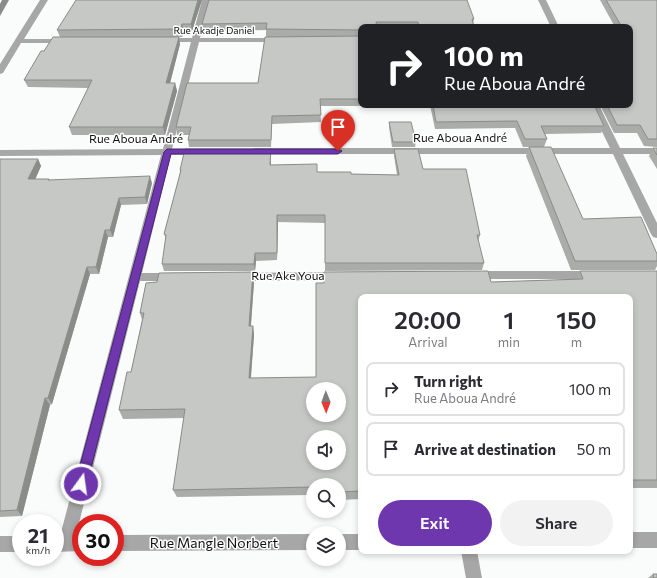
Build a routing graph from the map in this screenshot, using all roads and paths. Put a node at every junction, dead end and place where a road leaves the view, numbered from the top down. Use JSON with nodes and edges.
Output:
{"nodes":[{"id":1,"x":44,"y":0,"type":"edge"},
{"id":2,"x":206,"y":0,"type":"edge"},
{"id":3,"x":542,"y":0,"type":"edge"},
{"id":4,"x":554,"y":24,"type":"edge"},
{"id":5,"x":158,"y":40,"type":"edge"},
{"id":6,"x":196,"y":40,"type":"junction"},
{"id":7,"x":290,"y":40,"type":"edge"},
{"id":8,"x":19,"y":41,"type":"junction"},
{"id":9,"x":73,"y":41,"type":"edge"},
{"id":10,"x":0,"y":71,"type":"edge"},
{"id":11,"x":596,"y":108,"type":"edge"},
{"id":12,"x":617,"y":151,"type":"junction"},
{"id":13,"x":657,"y":151,"type":"edge"},
{"id":14,"x":167,"y":152,"type":"junction"},
{"id":15,"x":215,"y":152,"type":"edge"},
{"id":16,"x":246,"y":152,"type":"edge"},
{"id":17,"x":0,"y":153,"type":"edge"},
{"id":18,"x":657,"y":234,"type":"edge"},
{"id":19,"x":610,"y":275,"type":"edge"},
{"id":20,"x":348,"y":276,"type":"edge"},
{"id":21,"x":459,"y":276,"type":"edge"},
{"id":22,"x":134,"y":277,"type":"junction"},
{"id":23,"x":190,"y":277,"type":"edge"},
{"id":24,"x":229,"y":277,"type":"edge"},
{"id":25,"x":633,"y":540,"type":"edge"},
{"id":26,"x":657,"y":540,"type":"edge"},
{"id":27,"x":306,"y":542,"type":"edge"},
{"id":28,"x":346,"y":542,"type":"edge"},
{"id":29,"x":358,"y":542,"type":"edge"},
{"id":30,"x":124,"y":543,"type":"edge"},
{"id":31,"x":0,"y":544,"type":"edge"},
{"id":32,"x":12,"y":544,"type":"edge"},
{"id":33,"x":67,"y":544,"type":"edge"},
{"id":34,"x":470,"y":554,"type":"edge"},
{"id":35,"x":474,"y":578,"type":"edge"}],
"edges":[{"from":1,"to":8,"type":"street"},
{"from":2,"to":6,"type":"street"},
{"from":3,"to":4,"type":"street"},
{"from":5,"to":6,"type":"street","name":"Rue Akadje Daniel"},
{"from":6,"to":7,"type":"street","name":"Rue Akadje Daniel"},
{"from":6,"to":14,"type":"street"},
{"from":8,"to":9,"type":"street"},
{"from":8,"to":10,"type":"street"},
{"from":11,"to":12,"type":"street"},
{"from":12,"to":13,"type":"street","name":"Rue Aboua André"},
{"from":12,"to":16,"type":"street","name":"Rue Aboua André"},
{"from":12,"to":18,"type":"street"},
{"from":14,"to":15,"type":"street","name":"Rue Aboua André"},
{"from":14,"to":17,"type":"street","name":"Rue Aboua André"},
{"from":14,"to":22,"type":"street"},
{"from":19,"to":21,"type":"street"},
{"from":20,"to":24,"type":"street","name":"Rue Ake Youa"},
{"from":22,"to":23,"type":"street"},
{"from":22,"to":33,"type":"street"},
{"from":25,"to":26,"type":"street"},
{"from":27,"to":30,"type":"street","name":"Rue Mangle Norbert"},
{"from":28,"to":29,"type":"street"},
{"from":31,"to":32,"type":"street"},
{"from":34,"to":35,"type":"street"}]}
